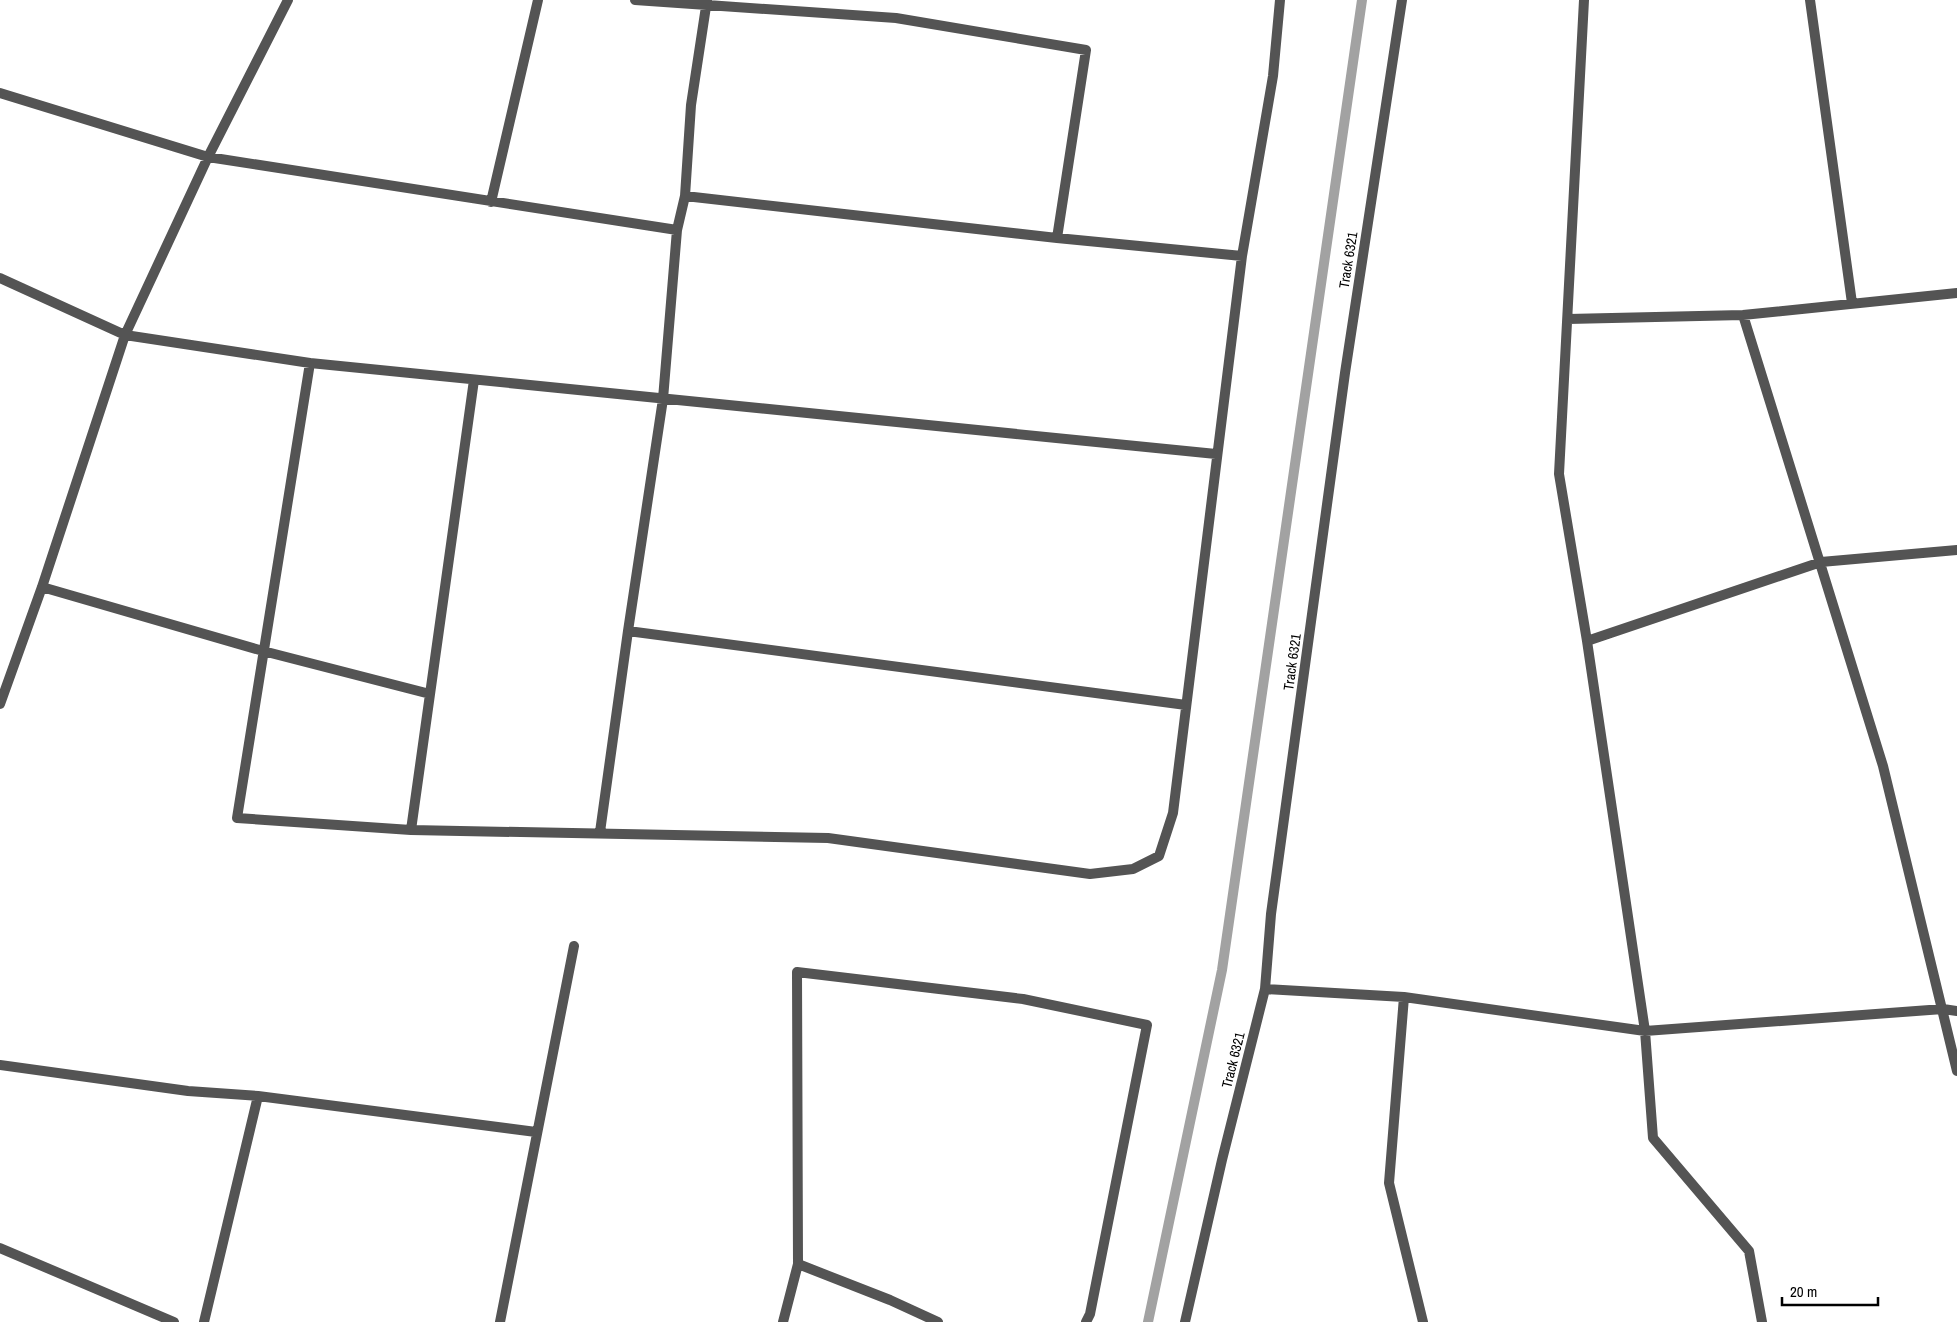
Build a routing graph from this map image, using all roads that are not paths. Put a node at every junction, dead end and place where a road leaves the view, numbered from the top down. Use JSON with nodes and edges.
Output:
{"nodes":[{"id":1,"x":288,"y":0,"type":"edge"},
{"id":2,"x":538,"y":0,"type":"edge"},
{"id":3,"x":635,"y":0,"type":"edge"},
{"id":4,"x":1280,"y":0,"type":"edge"},
{"id":5,"x":1402,"y":0,"type":"edge"},
{"id":6,"x":1584,"y":0,"type":"edge"},
{"id":7,"x":1810,"y":0,"type":"edge"},
{"id":8,"x":706,"y":3,"type":"edge"},
{"id":9,"x":0,"y":93,"type":"edge"},
{"id":10,"x":208,"y":157,"type":"junction"},
{"id":11,"x":685,"y":196,"type":"junction"},
{"id":12,"x":491,"y":202,"type":"junction"},
{"id":13,"x":677,"y":230,"type":"junction"},
{"id":14,"x":1057,"y":238,"type":"junction"},
{"id":15,"x":1242,"y":256,"type":"junction"},
{"id":16,"x":0,"y":278,"type":"edge"},
{"id":17,"x":1957,"y":293,"type":"edge"},
{"id":18,"x":1852,"y":302,"type":"junction"},
{"id":19,"x":1743,"y":315,"type":"junction"},
{"id":20,"x":1568,"y":319,"type":"junction"},
{"id":21,"x":125,"y":335,"type":"junction"},
{"id":22,"x":310,"y":363,"type":"junction"},
{"id":23,"x":474,"y":380,"type":"junction"},
{"id":24,"x":663,"y":399,"type":"junction"},
{"id":25,"x":1216,"y":454,"type":"junction"},
{"id":26,"x":1957,"y":550,"type":"edge"},
{"id":27,"x":1821,"y":562,"type":"junction"},
{"id":28,"x":42,"y":587,"type":"junction"},
{"id":29,"x":628,"y":631,"type":"junction"},
{"id":30,"x":1587,"y":641,"type":"junction"},
{"id":31,"x":264,"y":651,"type":"junction"},
{"id":32,"x":430,"y":694,"type":"junction"},
{"id":33,"x":0,"y":704,"type":"edge"},
{"id":34,"x":1186,"y":705,"type":"junction"},
{"id":35,"x":411,"y":830,"type":"junction"},
{"id":36,"x":600,"y":832,"type":"junction"},
{"id":37,"x":574,"y":946,"type":"dead end"},
{"id":38,"x":1265,"y":989,"type":"junction"},
{"id":39,"x":1404,"y":997,"type":"junction"},
{"id":40,"x":1943,"y":1009,"type":"junction"},
{"id":41,"x":1957,"y":1011,"type":"edge"},
{"id":42,"x":1645,"y":1031,"type":"junction"},
{"id":43,"x":0,"y":1065,"type":"edge"},
{"id":44,"x":1957,"y":1071,"type":"edge"},
{"id":45,"x":258,"y":1096,"type":"junction"},
{"id":46,"x":536,"y":1132,"type":"junction"},
{"id":47,"x":0,"y":1248,"type":"edge"},
{"id":48,"x":798,"y":1264,"type":"junction"},
{"id":49,"x":174,"y":1322,"type":"edge"},
{"id":50,"x":204,"y":1322,"type":"edge"},
{"id":51,"x":500,"y":1322,"type":"edge"},
{"id":52,"x":782,"y":1322,"type":"edge"},
{"id":53,"x":938,"y":1322,"type":"edge"},
{"id":54,"x":1086,"y":1322,"type":"edge"},
{"id":55,"x":1185,"y":1322,"type":"edge"},
{"id":56,"x":1424,"y":1322,"type":"edge"},
{"id":57,"x":1762,"y":1322,"type":"edge"}],
"edges":[{"from":1,"to":10,"type":"street"},
{"from":2,"to":12,"type":"street"},
{"from":3,"to":8,"type":"street"},
{"from":4,"to":15,"type":"street"},
{"from":5,"to":38,"type":"street","name":"Track 6321"},
{"from":6,"to":20,"type":"street"},
{"from":7,"to":18,"type":"street"},
{"from":8,"to":11,"type":"street"},
{"from":8,"to":14,"type":"street"},
{"from":9,"to":10,"type":"street"},
{"from":10,"to":12,"type":"street"},
{"from":10,"to":21,"type":"street"},
{"from":11,"to":13,"type":"street"},
{"from":11,"to":14,"type":"street"},
{"from":12,"to":13,"type":"street"},
{"from":13,"to":24,"type":"street"},
{"from":14,"to":15,"type":"street"},
{"from":15,"to":25,"type":"street"},
{"from":16,"to":21,"type":"street"},
{"from":17,"to":18,"type":"street"},
{"from":18,"to":19,"type":"street"},
{"from":19,"to":20,"type":"street"},
{"from":19,"to":27,"type":"street"},
{"from":20,"to":30,"type":"street"},
{"from":21,"to":22,"type":"street"},
{"from":21,"to":28,"type":"street"},
{"from":22,"to":23,"type":"street"},
{"from":22,"to":31,"type":"street"},
{"from":23,"to":24,"type":"street"},
{"from":23,"to":32,"type":"street"},
{"from":24,"to":25,"type":"street"},
{"from":24,"to":29,"type":"street"},
{"from":25,"to":34,"type":"street"},
{"from":26,"to":27,"type":"street"},
{"from":27,"to":30,"type":"street"},
{"from":27,"to":40,"type":"street"},
{"from":28,"to":31,"type":"street"},
{"from":28,"to":33,"type":"street"},
{"from":29,"to":34,"type":"street"},
{"from":29,"to":36,"type":"street"},
{"from":30,"to":42,"type":"street"},
{"from":31,"to":32,"type":"street"},
{"from":31,"to":35,"type":"street"},
{"from":32,"to":35,"type":"street"},
{"from":34,"to":36,"type":"street"},
{"from":35,"to":36,"type":"street"},
{"from":37,"to":46,"type":"street"},
{"from":38,"to":39,"type":"street"},
{"from":38,"to":55,"type":"street","name":"Track 6321"},
{"from":39,"to":42,"type":"street"},
{"from":39,"to":56,"type":"street"},
{"from":40,"to":41,"type":"street"},
{"from":40,"to":42,"type":"street"},
{"from":40,"to":44,"type":"street"},
{"from":42,"to":57,"type":"street"},
{"from":43,"to":45,"type":"street"},
{"from":45,"to":46,"type":"street"},
{"from":45,"to":50,"type":"street"},
{"from":46,"to":51,"type":"street"},
{"from":47,"to":49,"type":"street"},
{"from":48,"to":52,"type":"street"},
{"from":48,"to":53,"type":"street"},
{"from":48,"to":54,"type":"street"}]}
